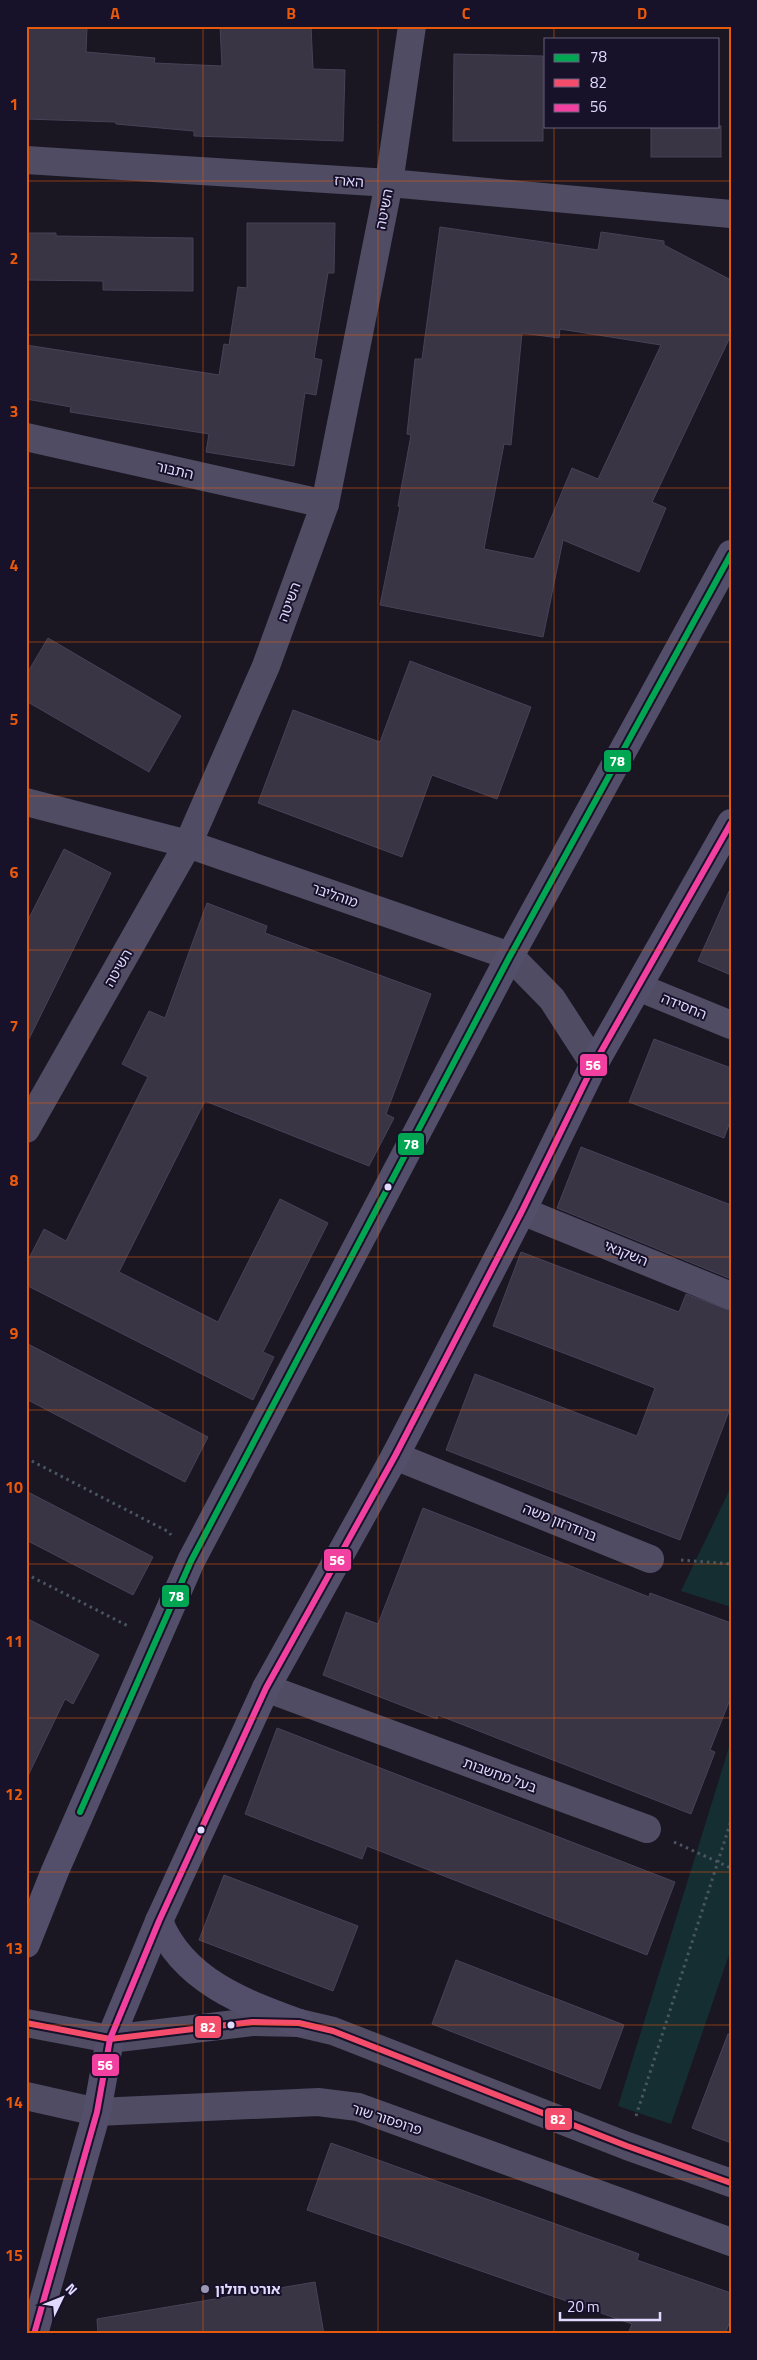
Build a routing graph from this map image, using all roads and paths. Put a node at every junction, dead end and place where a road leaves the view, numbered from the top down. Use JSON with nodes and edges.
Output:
{"nodes":[{"id":1,"x":412,"y":26,"type":"edge"},
{"id":2,"x":26,"y":160,"type":"edge"},
{"id":3,"x":389,"y":183,"type":"junction"},
{"id":4,"x":731,"y":214,"type":"edge"},
{"id":5,"x":26,"y":436,"type":"edge"},
{"id":6,"x":325,"y":504,"type":"junction"},
{"id":7,"x":731,"y":554,"type":"edge"},
{"id":8,"x":26,"y":802,"type":"edge"},
{"id":9,"x":731,"y":823,"type":"edge"},
{"id":10,"x":188,"y":844,"type":"junction"},
{"id":11,"x":510,"y":956,"type":"junction"},
{"id":12,"x":638,"y":987,"type":"junction"},
{"id":13,"x":731,"y":1025,"type":"edge"},
{"id":14,"x":594,"y":1064,"type":"junction"},
{"id":15,"x":33,"y":1102,"type":"edge"},
{"id":16,"x":26,"y":1129,"type":"edge"},
{"id":17,"x":522,"y":1211,"type":"junction"},
{"id":18,"x":731,"y":1296,"type":"edge"},
{"id":19,"x":395,"y":1456,"type":"junction"},
{"id":20,"x":26,"y":1458,"type":"edge"},
{"id":21,"x":169,"y":1532,"type":"dead end"},
{"id":22,"x":650,"y":1558,"type":"joint"},
{"id":23,"x":731,"y":1564,"type":"edge"},
{"id":24,"x":26,"y":1574,"type":"edge"},
{"id":25,"x":155,"y":1640,"type":"junction"},
{"id":26,"x":266,"y":1688,"type":"junction"},
{"id":27,"x":731,"y":1821,"type":"edge"},
{"id":28,"x":647,"y":1829,"type":"joint"},
{"id":29,"x":717,"y":1861,"type":"junction"},
{"id":30,"x":731,"y":1868,"type":"edge"},
{"id":31,"x":159,"y":1921,"type":"junction"},
{"id":32,"x":26,"y":1944,"type":"edge"},
{"id":33,"x":26,"y":2023,"type":"edge"},
{"id":34,"x":299,"y":2023,"type":"junction"},
{"id":35,"x":110,"y":2039,"type":"junction"},
{"id":36,"x":26,"y":2096,"type":"edge"},
{"id":37,"x":97,"y":2112,"type":"junction"},
{"id":38,"x":627,"y":2146,"type":"junction"},
{"id":39,"x":731,"y":2183,"type":"edge"},
{"id":40,"x":731,"y":2242,"type":"edge"},
{"id":41,"x":34,"y":2334,"type":"edge"}],
"edges":[{"from":1,"to":3,"type":"street","name":"השיטה"},
{"from":2,"to":3,"type":"street","name":"הארז"},
{"from":3,"to":4,"type":"street","name":"הארז"},
{"from":3,"to":6,"type":"street","name":"השיטה"},
{"from":5,"to":6,"type":"street","name":"התבור"},
{"from":6,"to":10,"type":"street","name":"השיטה"},
{"from":7,"to":11,"type":"main road"},
{"from":8,"to":10,"type":"street","name":"מוהליבר"},
{"from":9,"to":12,"type":"main road"},
{"from":10,"to":11,"type":"street","name":"מוהליבר"},
{"from":10,"to":15,"type":"street","name":"השיטה"},
{"from":11,"to":14,"type":"street","name":"מוהליבר"},
{"from":11,"to":25,"type":"main road"},
{"from":12,"to":13,"type":"street","name":"החסידה"},
{"from":12,"to":14,"type":"main road"},
{"from":14,"to":17,"type":"main road"},
{"from":15,"to":16,"type":"street","name":"השיטה"},
{"from":17,"to":18,"type":"street","name":"השקנאי"},
{"from":17,"to":19,"type":"main road"},
{"from":19,"to":22,"type":"street","name":"ברודרזון משה"},
{"from":19,"to":26,"type":"main road"},
{"from":20,"to":21,"type":"path"},
{"from":22,"to":23,"type":"path"},
{"from":24,"to":25,"type":"path"},
{"from":25,"to":32,"type":"main road"},
{"from":26,"to":28,"type":"street","name":"בעל מחשבות"},
{"from":26,"to":31,"type":"main road"},
{"from":27,"to":29,"type":"path"},
{"from":28,"to":29,"type":"path"},
{"from":29,"to":30,"type":"path"},
{"from":29,"to":38,"type":"path"},
{"from":31,"to":34,"type":"main road"},
{"from":31,"to":35,"type":"main road"},
{"from":33,"to":35,"type":"street"},
{"from":34,"to":35,"type":"street"},
{"from":34,"to":38,"type":"street"},
{"from":35,"to":37,"type":"main road"},
{"from":36,"to":37,"type":"street","name":"פרופסור שור"},
{"from":37,"to":40,"type":"street","name":"פרופסור שור"},
{"from":37,"to":41,"type":"main road"},
{"from":38,"to":39,"type":"street"}]}
